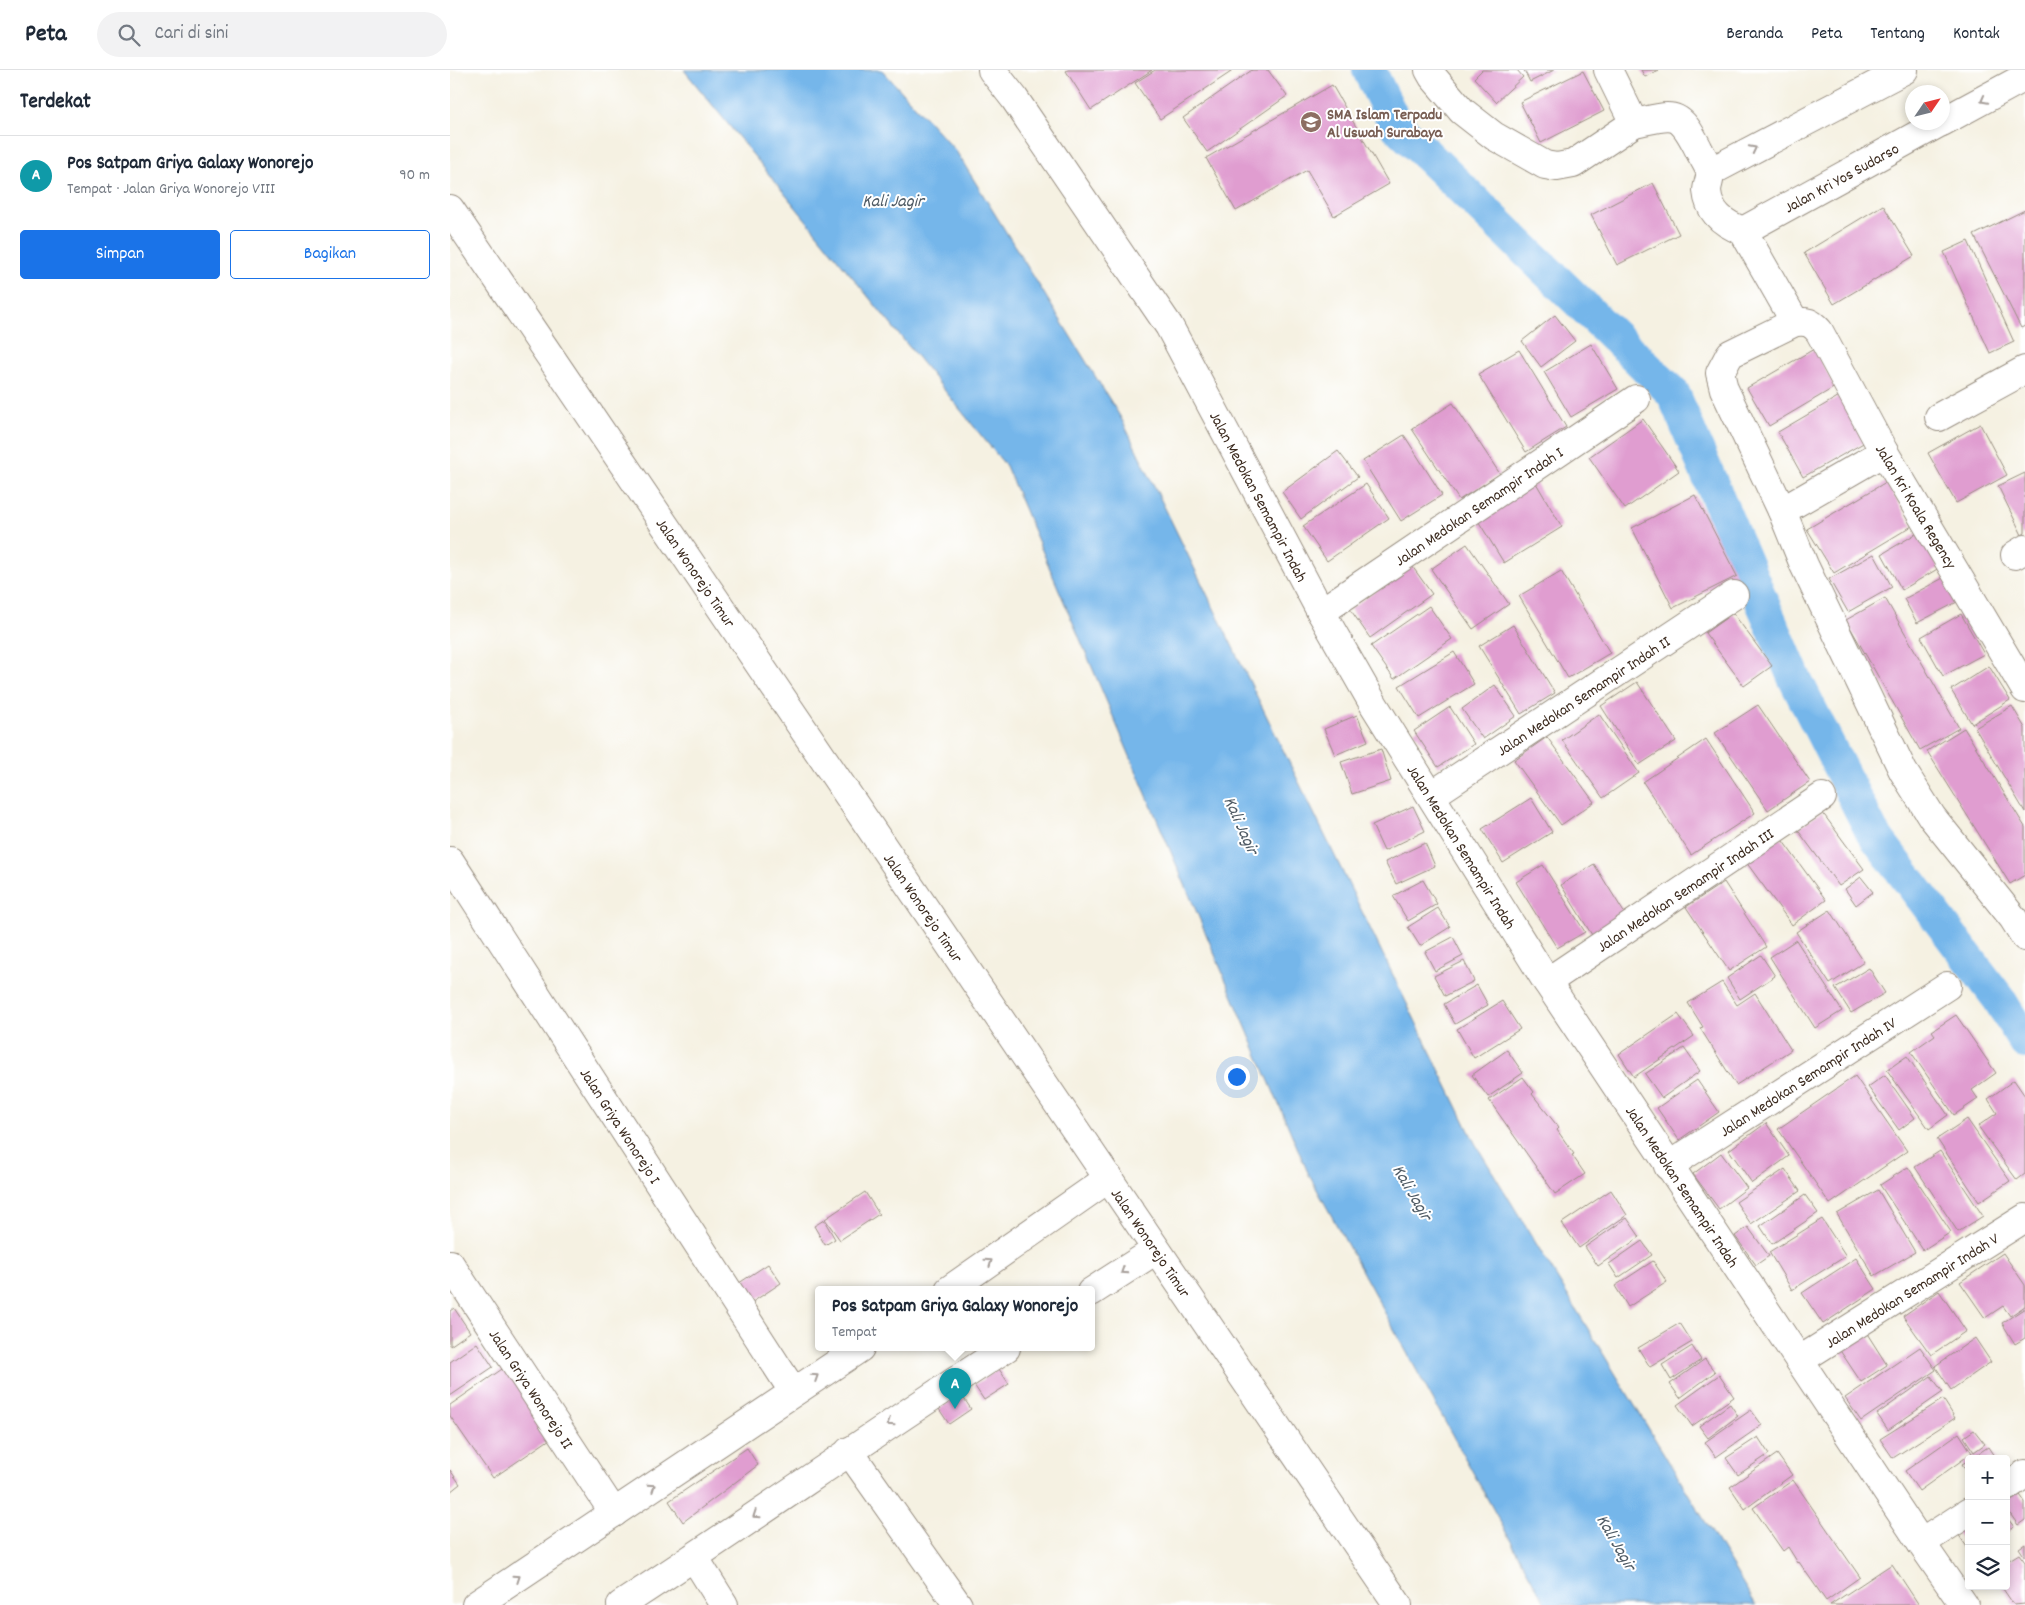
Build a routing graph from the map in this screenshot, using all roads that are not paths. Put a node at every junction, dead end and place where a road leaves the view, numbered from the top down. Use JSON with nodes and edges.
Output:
{"nodes":[{"id":1,"x":992,"y":70,"type":"edge"},
{"id":2,"x":1429,"y":70,"type":"edge"},
{"id":3,"x":1608,"y":70,"type":"edge"},
{"id":4,"x":1904,"y":70,"type":"edge"},
{"id":5,"x":2025,"y":77,"type":"edge"},
{"id":6,"x":1950,"y":118,"type":"edge"},
{"id":7,"x":1634,"y":124,"type":"junction"},
{"id":8,"x":1927,"y":130,"type":"edge"},
{"id":9,"x":1710,"y":172,"type":"junction"},
{"id":10,"x":450,"y":209,"type":"edge"},
{"id":11,"x":1743,"y":231,"type":"junction"},
{"id":12,"x":1803,"y":322,"type":"junction"},
{"id":13,"x":2025,"y":370,"type":"edge"},
{"id":14,"x":1636,"y":398,"type":"dead end"},
{"id":15,"x":1939,"y":417,"type":"dead end"},
{"id":16,"x":1884,"y":452,"type":"junction"},
{"id":17,"x":1782,"y":511,"type":"junction"},
{"id":18,"x":1734,"y":595,"type":"dead end"},
{"id":19,"x":1321,"y":612,"type":"junction"},
{"id":20,"x":2025,"y":689,"type":"edge"},
{"id":21,"x":1432,"y":795,"type":"junction"},
{"id":22,"x":1822,"y":797,"type":"dead end"},
{"id":23,"x":450,"y":861,"type":"edge"},
{"id":24,"x":2021,"y":922,"type":"edge"},
{"id":25,"x":1547,"y":982,"type":"junction"},
{"id":26,"x":1948,"y":986,"type":"dead end"},
{"id":27,"x":1668,"y":1166,"type":"junction"},
{"id":28,"x":1108,"y":1178,"type":"junction"},
{"id":29,"x":2025,"y":1218,"type":"edge"},
{"id":30,"x":1156,"y":1250,"type":"junction"},
{"id":31,"x":450,"y":1264,"type":"edge"},
{"id":32,"x":955,"y":1286,"type":"edge"},
{"id":33,"x":1095,"y":1289,"type":"edge"},
{"id":34,"x":855,"y":1351,"type":"edge"},
{"id":35,"x":988,"y":1353,"type":"edge"},
{"id":36,"x":1800,"y":1360,"type":"junction"},
{"id":37,"x":792,"y":1391,"type":"junction"},
{"id":38,"x":849,"y":1451,"type":"junction"},
{"id":39,"x":2025,"y":1474,"type":"edge"},
{"id":40,"x":2010,"y":1484,"type":"edge"},
{"id":41,"x":614,"y":1513,"type":"junction"},
{"id":42,"x":1965,"y":1515,"type":"edge"},
{"id":43,"x":1921,"y":1543,"type":"junction"},
{"id":44,"x":694,"y":1557,"type":"junction"},
{"id":45,"x":476,"y":1605,"type":"edge"},
{"id":46,"x":621,"y":1605,"type":"edge"},
{"id":47,"x":724,"y":1605,"type":"edge"},
{"id":48,"x":958,"y":1605,"type":"edge"},
{"id":49,"x":1398,"y":1605,"type":"edge"},
{"id":50,"x":1964,"y":1605,"type":"edge"}],
"edges":[{"from":1,"to":19,"type":"street","name":"Jalan Medokan Semampir Indah"},
{"from":2,"to":7,"type":"street"},
{"from":3,"to":7,"type":"street"},
{"from":9,"to":4,"type":"street","one_way":true},
{"from":5,"to":6,"type":"street","name":"Jalan Kri Yos Sudarso","one_way":true},
{"from":7,"to":9,"type":"street"},
{"from":8,"to":11,"type":"street","name":"Jalan Kri Yos Sudarso"},
{"from":9,"to":11,"type":"street"},
{"from":10,"to":28,"type":"street","name":"Jalan Wonorejo Timur"},
{"from":11,"to":12,"type":"street","name":"Jalan Kri Koala Regency"},
{"from":12,"to":16,"type":"street","name":"Jalan Kri Koala Regency"},
{"from":12,"to":17,"type":"street"},
{"from":13,"to":15,"type":"street"},
{"from":14,"to":19,"type":"street","name":"Jalan Medokan Semampir Indah I"},
{"from":16,"to":17,"type":"street"},
{"from":16,"to":20,"type":"street","name":"Jalan Kri Koala Regency"},
{"from":17,"to":24,"type":"street"},
{"from":18,"to":21,"type":"street","name":"Jalan Medokan Semampir Indah II"},
{"from":19,"to":21,"type":"street","name":"Jalan Medokan Semampir Indah"},
{"from":21,"to":25,"type":"street","name":"Jalan Medokan Semampir Indah"},
{"from":22,"to":25,"type":"street","name":"Jalan Medokan Semampir Indah III"},
{"from":23,"to":37,"type":"street","name":"Jalan Griya Wonorejo I"},
{"from":25,"to":27,"type":"street","name":"Jalan Medokan Semampir Indah"},
{"from":26,"to":27,"type":"street","name":"Jalan Medokan Semampir Indah IV"},
{"from":27,"to":36,"type":"street","name":"Jalan Medokan Semampir Indah"},
{"from":28,"to":30,"type":"street","name":"Jalan Wonorejo Timur"},
{"from":32,"to":28,"type":"street","one_way":true},
{"from":29,"to":36,"type":"street","name":"Jalan Medokan Semampir Indah V"},
{"from":30,"to":33,"type":"street","one_way":true},
{"from":30,"to":49,"type":"street","name":"Jalan Wonorejo Timur"},
{"from":31,"to":41,"type":"street","name":"Jalan Griya Wonorejo II"},
{"from":37,"to":34,"type":"street","one_way":true},
{"from":35,"to":38,"type":"street","one_way":true},
{"from":36,"to":43,"type":"street","name":"Jalan Medokan Semampir Indah"},
{"from":41,"to":37,"type":"street","one_way":true},
{"from":38,"to":44,"type":"street","one_way":true},
{"from":38,"to":48,"type":"street"},
{"from":39,"to":40,"type":"street"},
{"from":45,"to":41,"type":"street","one_way":true},
{"from":42,"to":43,"type":"street"},
{"from":43,"to":50,"type":"street","name":"Jalan Medokan Semampir Indah"},
{"from":44,"to":46,"type":"street"},
{"from":44,"to":47,"type":"street"}]}
